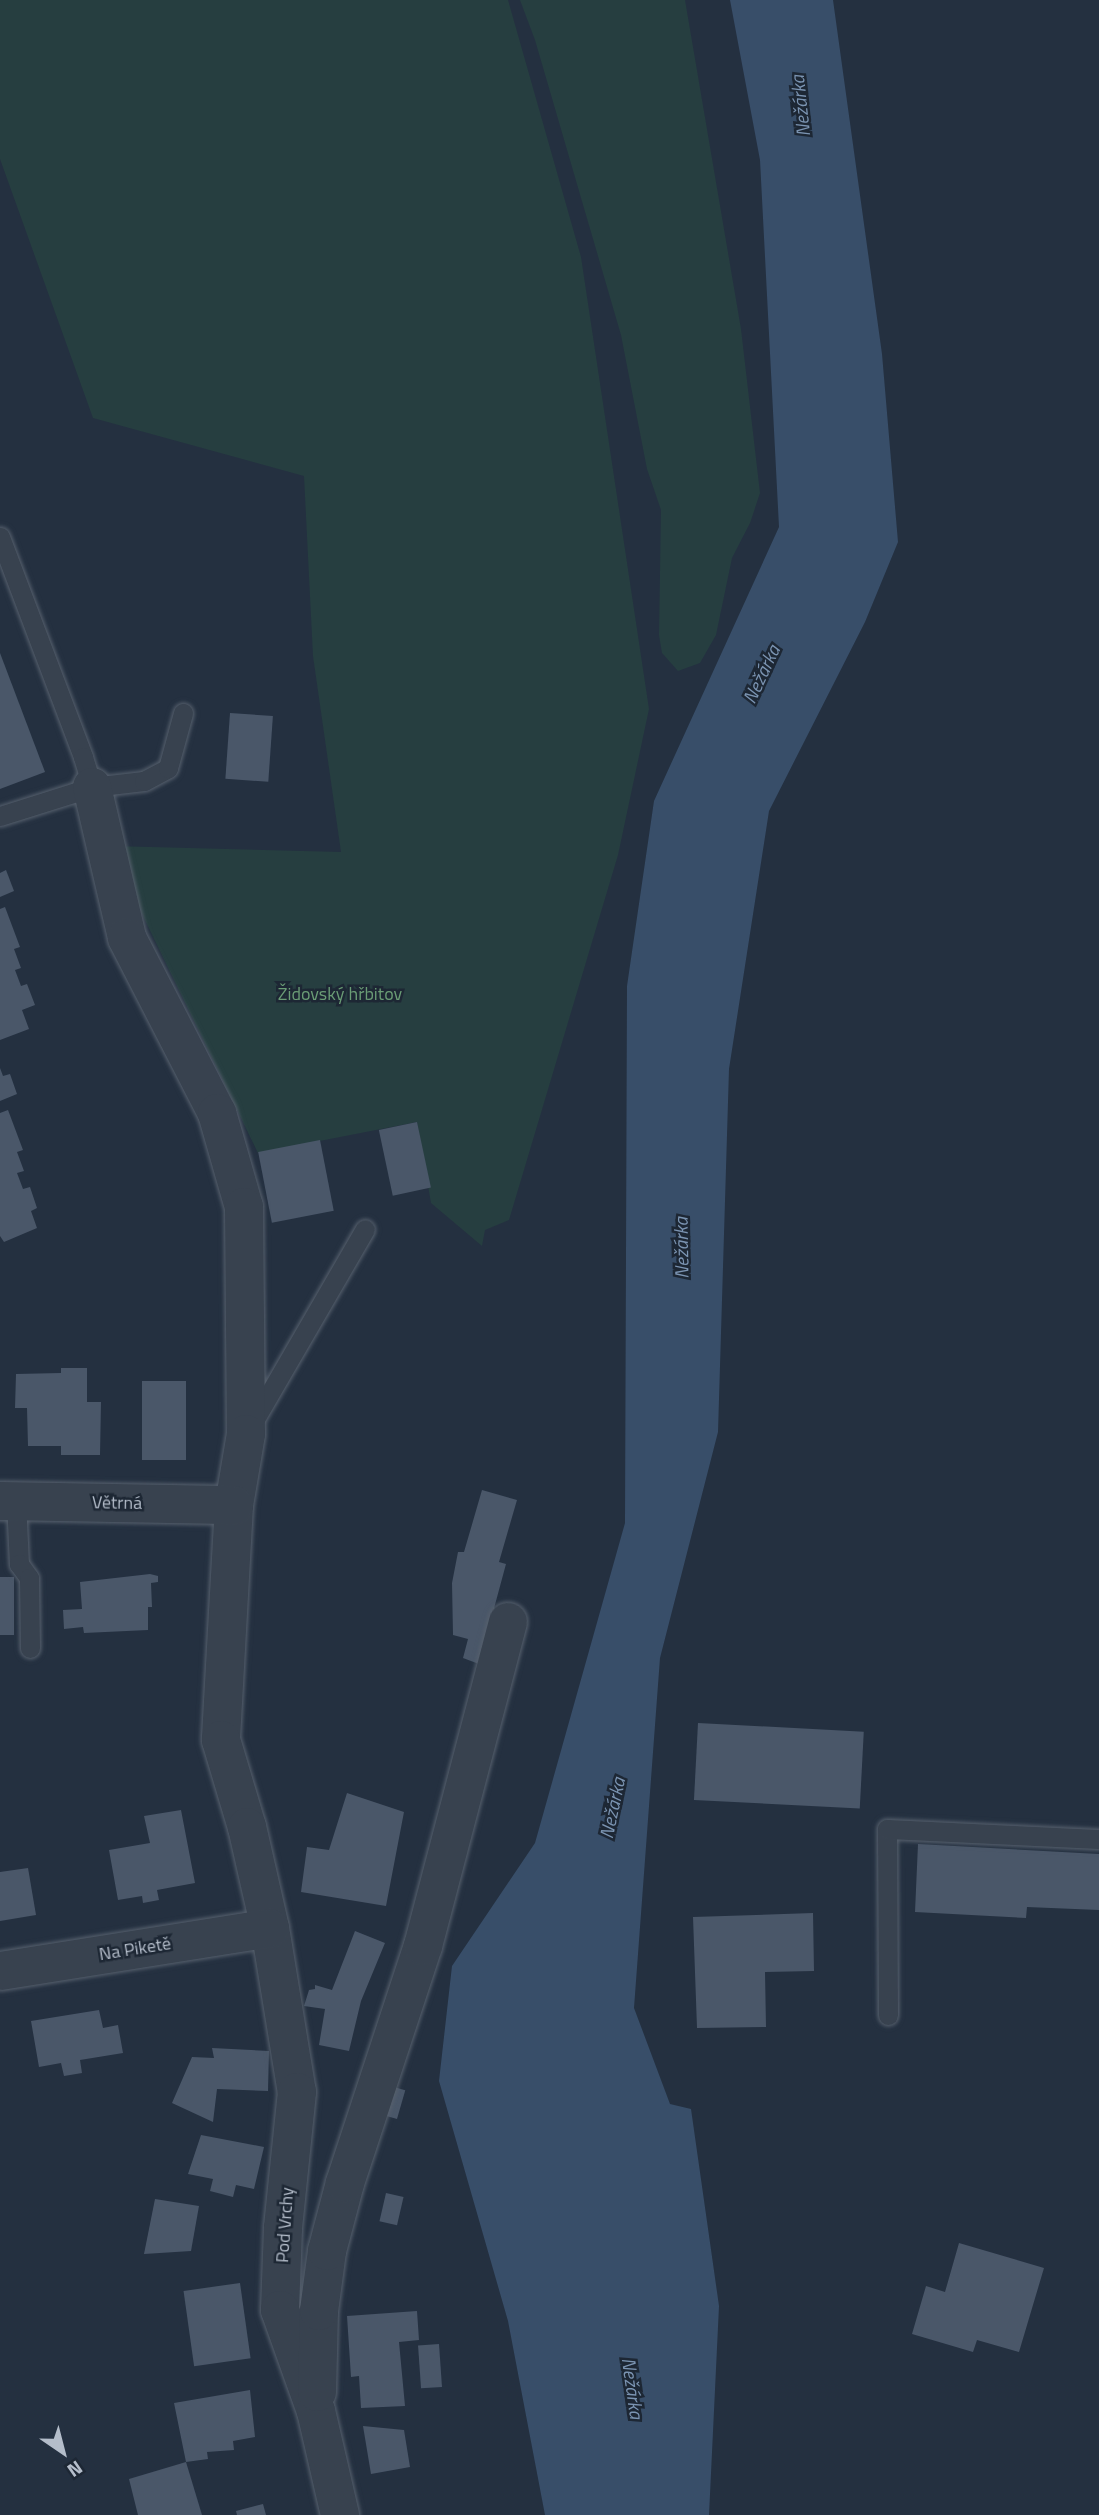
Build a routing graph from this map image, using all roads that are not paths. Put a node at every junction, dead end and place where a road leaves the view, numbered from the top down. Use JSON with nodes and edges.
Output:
{"nodes":[{"id":1,"x":0,"y":537,"type":"edge"},
{"id":2,"x":183,"y":713,"type":"dead end"},
{"id":3,"x":92,"y":787,"type":"junction"},
{"id":4,"x":0,"y":816,"type":"edge"},
{"id":5,"x":365,"y":1229,"type":"dead end"},
{"id":6,"x":246,"y":1433,"type":"junction"},
{"id":7,"x":8,"y":1501,"type":"edge"},
{"id":8,"x":234,"y":1505,"type":"junction"},
{"id":9,"x":508,"y":1622,"type":"dead end"},
{"id":10,"x":30,"y":1648,"type":"dead end"},
{"id":11,"x":1099,"y":1839,"type":"edge"},
{"id":12,"x":270,"y":1928,"type":"junction"},
{"id":13,"x":0,"y":1971,"type":"edge"},
{"id":14,"x":888,"y":2015,"type":"dead end"},
{"id":15,"x":316,"y":2411,"type":"junction"},
{"id":16,"x":340,"y":2515,"type":"edge"}],
"edges":[{"from":1,"to":3,"type":"lane"},
{"from":2,"to":3,"type":"lane"},
{"from":3,"to":4,"type":"lane"},
{"from":3,"to":6,"type":"street","name":"Pod Vrchy"},
{"from":5,"to":6,"type":"lane"},
{"from":6,"to":8,"type":"street","name":"Pod Vrchy"},
{"from":7,"to":8,"type":"street","name":"Větrná"},
{"from":7,"to":10,"type":"lane"},
{"from":8,"to":12,"type":"street","name":"Pod Vrchy"},
{"from":9,"to":15,"type":"street"},
{"from":11,"to":14,"type":"lane"},
{"from":12,"to":13,"type":"street","name":"Na Piketě"},
{"from":12,"to":15,"type":"street","name":"Pod Vrchy"},
{"from":15,"to":16,"type":"street","name":"Pod Vrchy"}]}
